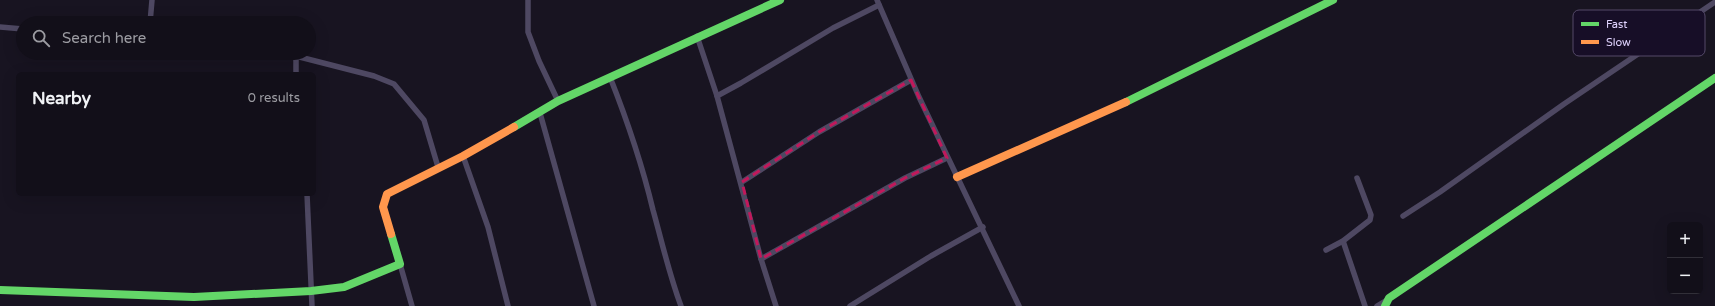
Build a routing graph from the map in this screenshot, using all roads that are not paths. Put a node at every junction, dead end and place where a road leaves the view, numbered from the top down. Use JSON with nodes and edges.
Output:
{"nodes":[{"id":1,"x":152,"y":0,"type":"edge"},
{"id":2,"x":528,"y":0,"type":"edge"},
{"id":3,"x":780,"y":0,"type":"edge"},
{"id":4,"x":1333,"y":0,"type":"edge"},
{"id":5,"x":1715,"y":2,"type":"edge"},
{"id":6,"x":878,"y":3,"type":"edge"},
{"id":7,"x":1703,"y":10,"type":"edge"},
{"id":8,"x":151,"y":16,"type":"edge"},
{"id":9,"x":0,"y":26,"type":"edge"},
{"id":10,"x":16,"y":28,"type":"edge"},
{"id":11,"x":697,"y":36,"type":"junction"},
{"id":12,"x":1635,"y":56,"type":"edge"},
{"id":13,"x":296,"y":60,"type":"edge"},
{"id":14,"x":308,"y":60,"type":"edge"},
{"id":15,"x":296,"y":72,"type":"edge"},
{"id":16,"x":610,"y":77,"type":"junction"},
{"id":17,"x":1715,"y":78,"type":"edge"},
{"id":18,"x":911,"y":80,"type":"junction"},
{"id":19,"x":717,"y":96,"type":"junction"},
{"id":20,"x":558,"y":101,"type":"junction"},
{"id":21,"x":540,"y":113,"type":"junction"},
{"id":22,"x":463,"y":156,"type":"junction"},
{"id":23,"x":947,"y":158,"type":"junction"},
{"id":24,"x":438,"y":167,"type":"junction"},
{"id":25,"x":957,"y":177,"type":"junction"},
{"id":26,"x":1357,"y":178,"type":"dead end"},
{"id":27,"x":742,"y":182,"type":"junction"},
{"id":28,"x":307,"y":196,"type":"edge"},
{"id":29,"x":1403,"y":216,"type":"dead end"},
{"id":30,"x":983,"y":227,"type":"junction"},
{"id":31,"x":1343,"y":241,"type":"junction"},
{"id":32,"x":1326,"y":250,"type":"dead end"},
{"id":33,"x":761,"y":259,"type":"junction"},
{"id":34,"x":400,"y":264,"type":"junction"},
{"id":35,"x":0,"y":290,"type":"edge"},
{"id":36,"x":311,"y":291,"type":"junction"},
{"id":37,"x":1386,"y":303,"type":"edge"},
{"id":38,"x":312,"y":306,"type":"edge"},
{"id":39,"x":412,"y":306,"type":"edge"},
{"id":40,"x":508,"y":306,"type":"edge"},
{"id":41,"x":594,"y":306,"type":"edge"},
{"id":42,"x":681,"y":306,"type":"edge"},
{"id":43,"x":776,"y":306,"type":"edge"},
{"id":44,"x":850,"y":306,"type":"edge"},
{"id":45,"x":1020,"y":306,"type":"edge"},
{"id":46,"x":1365,"y":306,"type":"edge"},
{"id":47,"x":1377,"y":306,"type":"edge"}],
"edges":[{"from":1,"to":8,"type":"street"},
{"from":2,"to":20,"type":"street"},
{"from":3,"to":11,"type":"street"},
{"from":4,"to":25,"type":"street"},
{"from":5,"to":7,"type":"street"},
{"from":6,"to":18,"type":"street"},
{"from":6,"to":19,"type":"street"},
{"from":9,"to":10,"type":"street"},
{"from":11,"to":16,"type":"street"},
{"from":11,"to":19,"type":"street"},
{"from":12,"to":29,"type":"street"},
{"from":13,"to":15,"type":"street"},
{"from":14,"to":24,"type":"street"},
{"from":16,"to":20,"type":"street"},
{"from":16,"to":42,"type":"street"},
{"from":17,"to":37,"type":"street"},
{"from":18,"to":23,"type":"street"},
{"from":18,"to":27,"type":"street"},
{"from":19,"to":27,"type":"street"},
{"from":20,"to":21,"type":"street"},
{"from":21,"to":22,"type":"street"},
{"from":21,"to":41,"type":"street"},
{"from":22,"to":24,"type":"street"},
{"from":22,"to":40,"type":"street"},
{"from":23,"to":25,"type":"street"},
{"from":23,"to":33,"type":"street"},
{"from":24,"to":34,"type":"street"},
{"from":25,"to":30,"type":"street"},
{"from":26,"to":31,"type":"street"},
{"from":27,"to":33,"type":"street"},
{"from":28,"to":36,"type":"street"},
{"from":30,"to":44,"type":"street"},
{"from":30,"to":45,"type":"street"},
{"from":31,"to":32,"type":"street"},
{"from":31,"to":46,"type":"street"},
{"from":33,"to":43,"type":"street"},
{"from":34,"to":36,"type":"street"},
{"from":34,"to":39,"type":"street"},
{"from":35,"to":36,"type":"street"},
{"from":36,"to":38,"type":"street"},
{"from":37,"to":47,"type":"street"}]}
